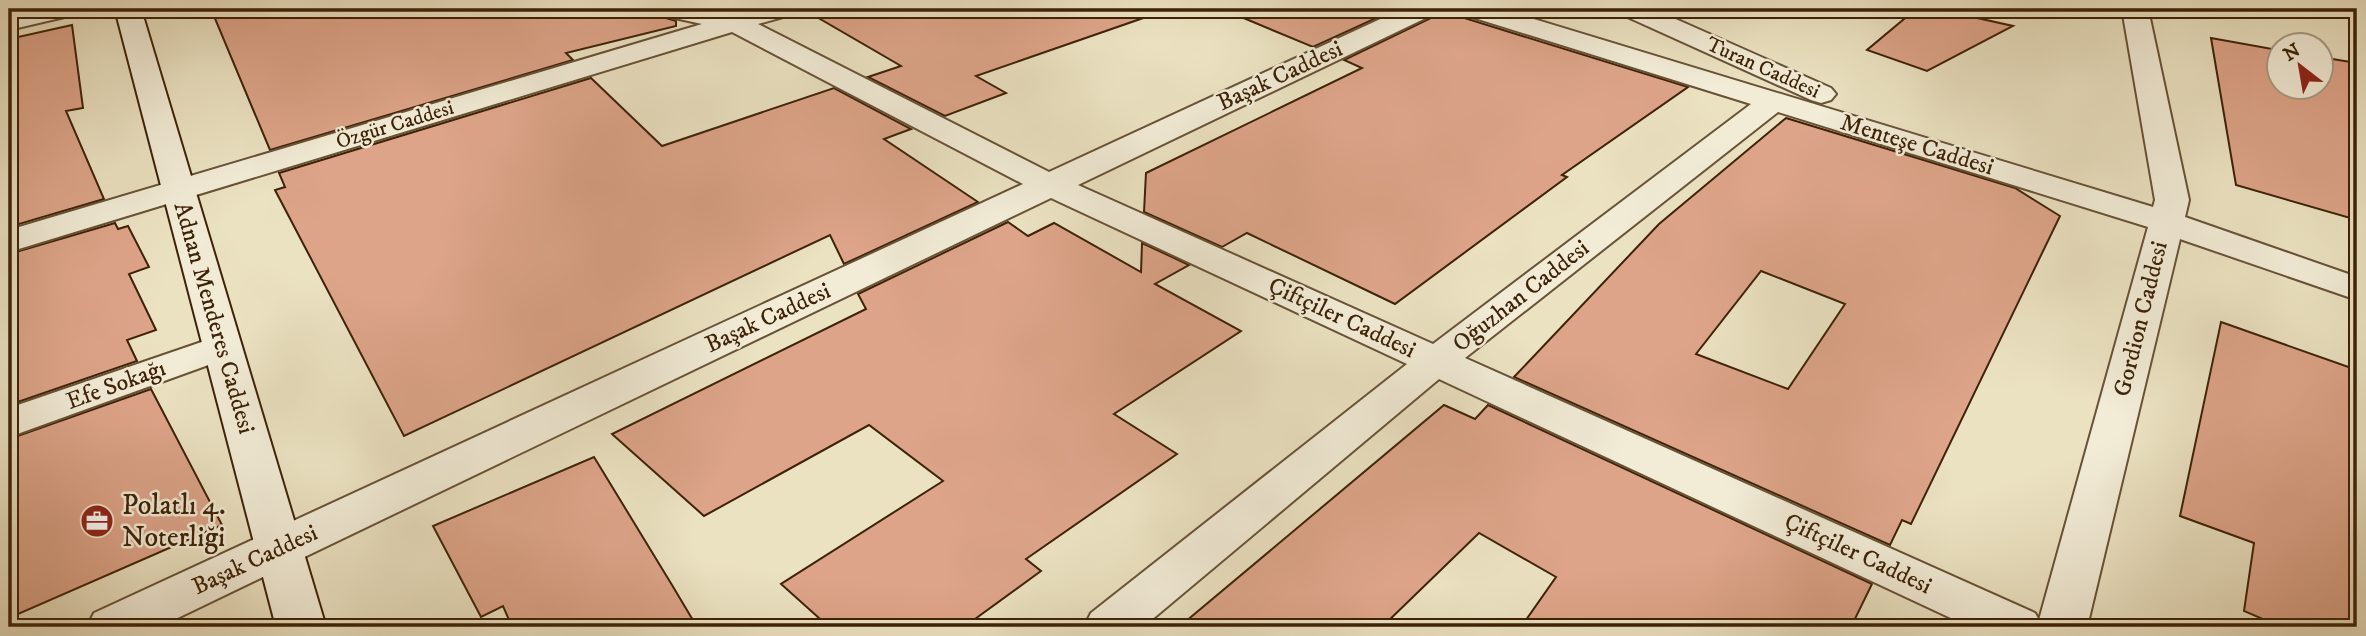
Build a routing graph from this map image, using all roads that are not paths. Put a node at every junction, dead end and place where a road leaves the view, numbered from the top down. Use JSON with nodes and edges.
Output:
{"nodes":[{"id":1,"x":64,"y":9,"type":"edge"},
{"id":2,"x":128,"y":9,"type":"edge"},
{"id":3,"x":670,"y":9,"type":"edge"},
{"id":4,"x":781,"y":9,"type":"edge"},
{"id":5,"x":1423,"y":9,"type":"edge"},
{"id":6,"x":1474,"y":9,"type":"edge"},
{"id":7,"x":1632,"y":9,"type":"edge"},
{"id":8,"x":2135,"y":9,"type":"edge"},
{"id":9,"x":9,"y":22,"type":"edge"},
{"id":10,"x":734,"y":23,"type":"junction"},
{"id":11,"x":1773,"y":101,"type":"junction"},
{"id":12,"x":1970,"y":162,"type":"junction"},
{"id":13,"x":1050,"y":185,"type":"junction"},
{"id":14,"x":178,"y":190,"type":"junction"},
{"id":15,"x":2166,"y":222,"type":"junction"},
{"id":16,"x":9,"y":241,"type":"edge"},
{"id":17,"x":2357,"y":289,"type":"edge"},
{"id":18,"x":222,"y":346,"type":"junction"},
{"id":19,"x":1436,"y":362,"type":"junction"},
{"id":20,"x":9,"y":423,"type":"edge"},
{"id":21,"x":279,"y":549,"type":"junction"},
{"id":22,"x":112,"y":627,"type":"edge"},
{"id":23,"x":301,"y":627,"type":"edge"},
{"id":24,"x":1109,"y":627,"type":"edge"},
{"id":25,"x":2017,"y":627,"type":"edge"},
{"id":26,"x":2062,"y":627,"type":"edge"}],
"edges":[{"from":1,"to":9,"type":"street"},
{"from":2,"to":14,"type":"street","name":"Adnan Menderes Caddesi"},
{"from":3,"to":10,"type":"street","name":"Çiftçiler Caddesi"},
{"from":4,"to":10,"type":"street","name":"Özgür Caddesi"},
{"from":5,"to":13,"type":"street","name":"Başak Caddesi"},
{"from":6,"to":11,"type":"street","name":"Menteşe Caddesi"},
{"from":7,"to":12,"type":"street","name":"Turan Caddesi"},
{"from":8,"to":15,"type":"street","name":"Gordion Caddesi"},
{"from":10,"to":13,"type":"street","name":"Çiftçiler Caddesi"},
{"from":10,"to":14,"type":"street","name":"Özgür Caddesi"},
{"from":11,"to":12,"type":"street","name":"Menteşe Caddesi"},
{"from":11,"to":19,"type":"street","name":"Oğuzhan Caddesi"},
{"from":12,"to":15,"type":"street","name":"Menteşe Caddesi"},
{"from":13,"to":19,"type":"street","name":"Çiftçiler Caddesi"},
{"from":13,"to":21,"type":"street","name":"Başak Caddesi"},
{"from":14,"to":16,"type":"street","name":"Özgür Caddesi"},
{"from":14,"to":18,"type":"street","name":"Adnan Menderes Caddesi"},
{"from":15,"to":17,"type":"street","name":"Menteşe Caddesi"},
{"from":15,"to":26,"type":"street","name":"Gordion Caddesi"},
{"from":18,"to":20,"type":"street","name":"Efe Sokağı"},
{"from":18,"to":21,"type":"street","name":"Adnan Menderes Caddesi"},
{"from":19,"to":24,"type":"street","name":"Oğuzhan Caddesi"},
{"from":19,"to":25,"type":"street","name":"Çiftçiler Caddesi"},
{"from":21,"to":22,"type":"street","name":"Başak Caddesi"},
{"from":21,"to":23,"type":"street","name":"Adnan Menderes Caddesi"}]}
